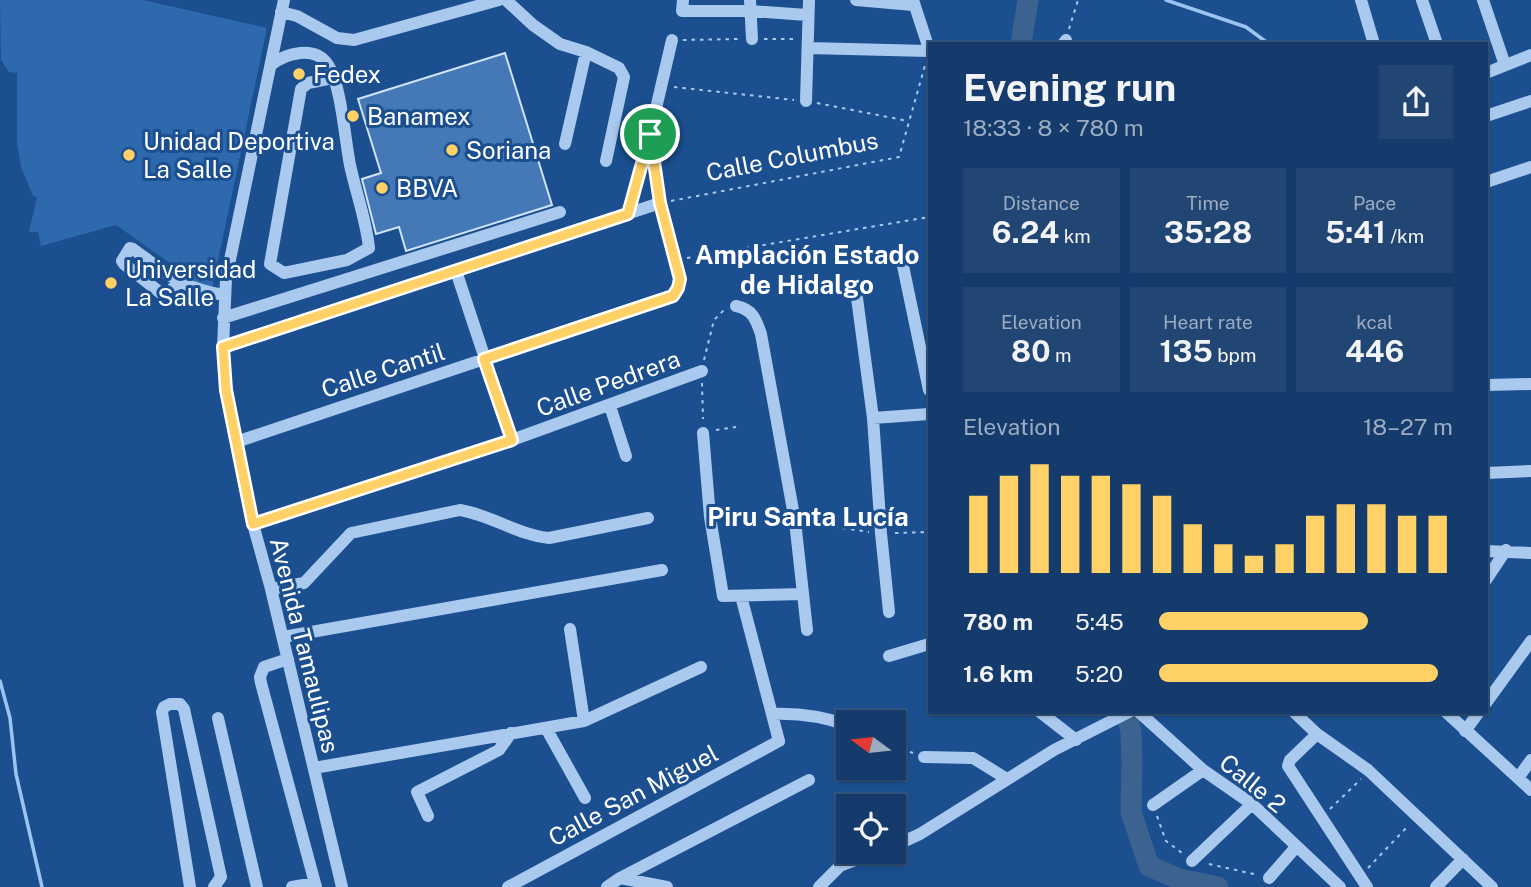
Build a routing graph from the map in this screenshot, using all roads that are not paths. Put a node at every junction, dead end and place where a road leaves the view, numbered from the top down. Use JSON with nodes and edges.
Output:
{"nodes":[{"id":1,"x":499,"y":0,"type":"edge"},
{"id":2,"x":506,"y":0,"type":"edge"},
{"id":3,"x":809,"y":0,"type":"edge"},
{"id":4,"x":856,"y":0,"type":"edge"},
{"id":5,"x":1361,"y":0,"type":"edge"},
{"id":6,"x":1422,"y":0,"type":"edge"},
{"id":7,"x":1483,"y":0,"type":"edge"},
{"id":8,"x":913,"y":2,"type":"edge"},
{"id":9,"x":750,"y":5,"type":"edge"},
{"id":10,"x":282,"y":6,"type":"edge"},
{"id":11,"x":683,"y":6,"type":"edge"},
{"id":12,"x":807,"y":15,"type":"junction"},
{"id":13,"x":751,"y":39,"type":"dead end"},
{"id":14,"x":671,"y":40,"type":"dead end"},
{"id":15,"x":1373,"y":42,"type":"edge"},
{"id":16,"x":1436,"y":42,"type":"edge"},
{"id":17,"x":808,"y":48,"type":"junction"},
{"id":18,"x":928,"y":48,"type":"edge"},
{"id":19,"x":928,"y":51,"type":"edge"},
{"id":20,"x":586,"y":52,"type":"junction"},
{"id":21,"x":1531,"y":55,"type":"edge"},
{"id":22,"x":271,"y":65,"type":"junction"},
{"id":23,"x":1505,"y":65,"type":"junction"},
{"id":24,"x":1488,"y":72,"type":"edge"},
{"id":25,"x":333,"y":78,"type":"junction"},
{"id":26,"x":806,"y":101,"type":"road end"},
{"id":27,"x":1531,"y":101,"type":"edge"},
{"id":28,"x":1488,"y":115,"type":"edge"},
{"id":29,"x":650,"y":134,"type":"junction"},
{"id":30,"x":565,"y":144,"type":"dead end"},
{"id":31,"x":606,"y":161,"type":"dead end"},
{"id":32,"x":1531,"y":167,"type":"edge"},
{"id":33,"x":1488,"y":181,"type":"edge"},
{"id":34,"x":660,"y":203,"type":"junction"},
{"id":35,"x":560,"y":212,"type":"dead end"},
{"id":36,"x":628,"y":214,"type":"junction"},
{"id":37,"x":903,"y":266,"type":"dead end"},
{"id":38,"x":456,"y":271,"type":"junction"},
{"id":39,"x":178,"y":282,"type":"dead end"},
{"id":40,"x":224,"y":295,"type":"junction"},
{"id":41,"x":857,"y":298,"type":"dead end"},
{"id":42,"x":736,"y":306,"type":"road end"},
{"id":43,"x":223,"y":318,"type":"junction"},
{"id":44,"x":223,"y":347,"type":"junction"},
{"id":45,"x":484,"y":359,"type":"junction"},
{"id":46,"x":702,"y":371,"type":"road end"},
{"id":47,"x":1531,"y":384,"type":"edge"},
{"id":48,"x":928,"y":385,"type":"edge"},
{"id":49,"x":1488,"y":385,"type":"edge"},
{"id":50,"x":610,"y":406,"type":"junction"},
{"id":51,"x":928,"y":414,"type":"edge"},
{"id":52,"x":873,"y":418,"type":"junction"},
{"id":53,"x":703,"y":433,"type":"road end"},
{"id":54,"x":512,"y":440,"type":"junction"},
{"id":55,"x":236,"y":442,"type":"junction"},
{"id":56,"x":626,"y":456,"type":"dead end"},
{"id":57,"x":1531,"y":471,"type":"edge"},
{"id":58,"x":1488,"y":473,"type":"edge"},
{"id":59,"x":648,"y":518,"type":"dead end"},
{"id":60,"x":253,"y":524,"type":"junction"},
{"id":61,"x":1506,"y":550,"type":"junction"},
{"id":62,"x":1488,"y":551,"type":"edge"},
{"id":63,"x":1531,"y":553,"type":"edge"},
{"id":64,"x":663,"y":569,"type":"dead end"},
{"id":65,"x":1488,"y":577,"type":"edge"},
{"id":66,"x":271,"y":589,"type":"junction"},
{"id":67,"x":803,"y":594,"type":"junction"},
{"id":68,"x":741,"y":596,"type":"junction"},
{"id":69,"x":889,"y":611,"type":"dead end"},
{"id":70,"x":570,"y":629,"type":"dead end"},
{"id":71,"x":807,"y":630,"type":"dead end"},
{"id":72,"x":283,"y":637,"type":"junction"},
{"id":73,"x":1531,"y":641,"type":"edge"},
{"id":74,"x":928,"y":644,"type":"edge"},
{"id":75,"x":889,"y":656,"type":"dead end"},
{"id":76,"x":288,"y":659,"type":"junction"},
{"id":77,"x":701,"y":667,"type":"dead end"},
{"id":78,"x":1488,"y":700,"type":"edge"},
{"id":79,"x":772,"y":714,"type":"junction"},
{"id":80,"x":1043,"y":714,"type":"edge"},
{"id":81,"x":1125,"y":714,"type":"edge"},
{"id":82,"x":1141,"y":714,"type":"edge"},
{"id":83,"x":1296,"y":714,"type":"edge"},
{"id":84,"x":1448,"y":714,"type":"edge"},
{"id":85,"x":1478,"y":714,"type":"edge"},
{"id":86,"x":218,"y":718,"type":"dead end"},
{"id":87,"x":584,"y":721,"type":"junction"},
{"id":88,"x":836,"y":721,"type":"edge"},
{"id":89,"x":546,"y":728,"type":"junction"},
{"id":90,"x":1465,"y":731,"type":"junction"},
{"id":91,"x":511,"y":733,"type":"junction"},
{"id":92,"x":1317,"y":734,"type":"junction"},
{"id":93,"x":1076,"y":740,"type":"junction"},
{"id":94,"x":923,"y":757,"type":"road end"},
{"id":95,"x":1531,"y":760,"type":"edge"},
{"id":96,"x":314,"y":768,"type":"junction"},
{"id":97,"x":1203,"y":770,"type":"junction"},
{"id":98,"x":1518,"y":778,"type":"junction"},
{"id":99,"x":1007,"y":779,"type":"junction"},
{"id":100,"x":809,"y":780,"type":"dead end"},
{"id":101,"x":1531,"y":790,"type":"edge"},
{"id":102,"x":585,"y":798,"type":"dead end"},
{"id":103,"x":1252,"y":804,"type":"junction"},
{"id":104,"x":1153,"y":806,"type":"dead end"},
{"id":105,"x":428,"y":817,"type":"dead end"},
{"id":106,"x":906,"y":840,"type":"edge"},
{"id":107,"x":1296,"y":846,"type":"junction"},
{"id":108,"x":1463,"y":859,"type":"junction"},
{"id":109,"x":1192,"y":861,"type":"dead end"},
{"id":110,"x":844,"y":864,"type":"edge"},
{"id":111,"x":620,"y":878,"type":"junction"},
{"id":112,"x":1269,"y":878,"type":"dead end"},
{"id":113,"x":1363,"y":882,"type":"edge"},
{"id":114,"x":315,"y":885,"type":"edge"},
{"id":115,"x":190,"y":887,"type":"edge"},
{"id":116,"x":214,"y":887,"type":"edge"},
{"id":117,"x":257,"y":887,"type":"edge"},
{"id":118,"x":292,"y":887,"type":"edge"},
{"id":119,"x":342,"y":887,"type":"edge"},
{"id":120,"x":508,"y":887,"type":"edge"},
{"id":121,"x":607,"y":887,"type":"edge"},
{"id":122,"x":667,"y":887,"type":"edge"},
{"id":123,"x":819,"y":887,"type":"edge"},
{"id":124,"x":1340,"y":887,"type":"edge"},
{"id":125,"x":1436,"y":887,"type":"edge"},
{"id":126,"x":1492,"y":887,"type":"edge"}],
"edges":[{"from":1,"to":10,"type":"street"},
{"from":2,"to":20,"type":"street"},
{"from":3,"to":12,"type":"street"},
{"from":4,"to":8,"type":"street"},
{"from":5,"to":15,"type":"street"},
{"from":6,"to":16,"type":"street"},
{"from":7,"to":23,"type":"street"},
{"from":8,"to":18,"type":"street"},
{"from":9,"to":11,"type":"street"},
{"from":9,"to":12,"type":"street"},
{"from":9,"to":13,"type":"street"},
{"from":10,"to":22,"type":"street","name":"Avenida Tamaulipas"},
{"from":12,"to":17,"type":"street"},
{"from":14,"to":29,"type":"street"},
{"from":17,"to":19,"type":"street"},
{"from":17,"to":26,"type":"street"},
{"from":20,"to":30,"type":"street"},
{"from":20,"to":31,"type":"street"},
{"from":21,"to":23,"type":"street"},
{"from":22,"to":25,"type":"street"},
{"from":22,"to":40,"type":"street","name":"Avenida Tamaulipas"},
{"from":23,"to":24,"type":"street"},
{"from":25,"to":25,"type":"street"},
{"from":27,"to":28,"type":"street"},
{"from":29,"to":34,"type":"street"},
{"from":29,"to":36,"type":"street"},
{"from":32,"to":33,"type":"street"},
{"from":34,"to":36,"type":"street"},
{"from":34,"to":45,"type":"street","name":"Calle Cantil"},
{"from":35,"to":43,"type":"street"},
{"from":36,"to":38,"type":"street"},
{"from":37,"to":48,"type":"street"},
{"from":38,"to":44,"type":"street"},
{"from":38,"to":45,"type":"street"},
{"from":39,"to":40,"type":"street"},
{"from":40,"to":43,"type":"street","name":"Avenida Tamaulipas"},
{"from":41,"to":52,"type":"street"},
{"from":42,"to":67,"type":"street"},
{"from":43,"to":44,"type":"street","name":"Avenida Tamaulipas"},
{"from":44,"to":55,"type":"street","name":"Avenida Tamaulipas"},
{"from":45,"to":54,"type":"street"},
{"from":45,"to":55,"type":"street","name":"Calle Cantil"},
{"from":46,"to":50,"type":"street","name":"Calle Pedrera"},
{"from":47,"to":49,"type":"street"},
{"from":50,"to":54,"type":"street","name":"Calle Pedrera"},
{"from":50,"to":56,"type":"street"},
{"from":51,"to":52,"type":"street"},
{"from":52,"to":69,"type":"street"},
{"from":53,"to":68,"type":"street"},
{"from":54,"to":60,"type":"street","name":"Calle Pedrera"},
{"from":55,"to":60,"type":"street","name":"Avenida Tamaulipas"},
{"from":57,"to":58,"type":"street"},
{"from":59,"to":66,"type":"street"},
{"from":60,"to":66,"type":"street","name":"Avenida Tamaulipas"},
{"from":61,"to":62,"type":"street"},
{"from":61,"to":63,"type":"street"},
{"from":61,"to":65,"type":"street"},
{"from":64,"to":72,"type":"street"},
{"from":66,"to":72,"type":"street","name":"Avenida Tamaulipas"},
{"from":67,"to":68,"type":"street"},
{"from":67,"to":71,"type":"street"},
{"from":68,"to":79,"type":"street"},
{"from":70,"to":87,"type":"street"},
{"from":72,"to":76,"type":"street","name":"Avenida Tamaulipas"},
{"from":73,"to":78,"type":"street"},
{"from":74,"to":75,"type":"street"},
{"from":76,"to":96,"type":"street","name":"Avenida Tamaulipas"},
{"from":76,"to":114,"type":"street"},
{"from":77,"to":87,"type":"street"},
{"from":79,"to":88,"type":"street"},
{"from":79,"to":120,"type":"street","name":"Calle San Miguel"},
{"from":80,"to":93,"type":"street"},
{"from":81,"to":93,"type":"street"},
{"from":82,"to":97,"type":"street","name":"Calle 2"},
{"from":83,"to":92,"type":"street"},
{"from":84,"to":90,"type":"street"},
{"from":85,"to":90,"type":"street"},
{"from":86,"to":117,"type":"street"},
{"from":87,"to":89,"type":"street"},
{"from":89,"to":91,"type":"street"},
{"from":89,"to":102,"type":"street"},
{"from":90,"to":98,"type":"street"},
{"from":91,"to":96,"type":"street"},
{"from":91,"to":105,"type":"street"},
{"from":92,"to":108,"type":"street"},
{"from":92,"to":113,"type":"street"},
{"from":93,"to":99,"type":"street"},
{"from":94,"to":99,"type":"street"},
{"from":95,"to":98,"type":"street"},
{"from":96,"to":119,"type":"street","name":"Avenida Tamaulipas"},
{"from":97,"to":103,"type":"street","name":"Calle 2"},
{"from":97,"to":104,"type":"street"},
{"from":98,"to":101,"type":"street"},
{"from":99,"to":106,"type":"street"},
{"from":100,"to":111,"type":"street"},
{"from":103,"to":107,"type":"street","name":"Calle 2"},
{"from":103,"to":109,"type":"street"},
{"from":107,"to":112,"type":"street"},
{"from":107,"to":124,"type":"street","name":"Calle 2"},
{"from":108,"to":125,"type":"street"},
{"from":108,"to":126,"type":"street"},
{"from":110,"to":123,"type":"street"},
{"from":111,"to":121,"type":"street"},
{"from":111,"to":122,"type":"street"},
{"from":114,"to":118,"type":"street"},
{"from":115,"to":116,"type":"street"}]}
